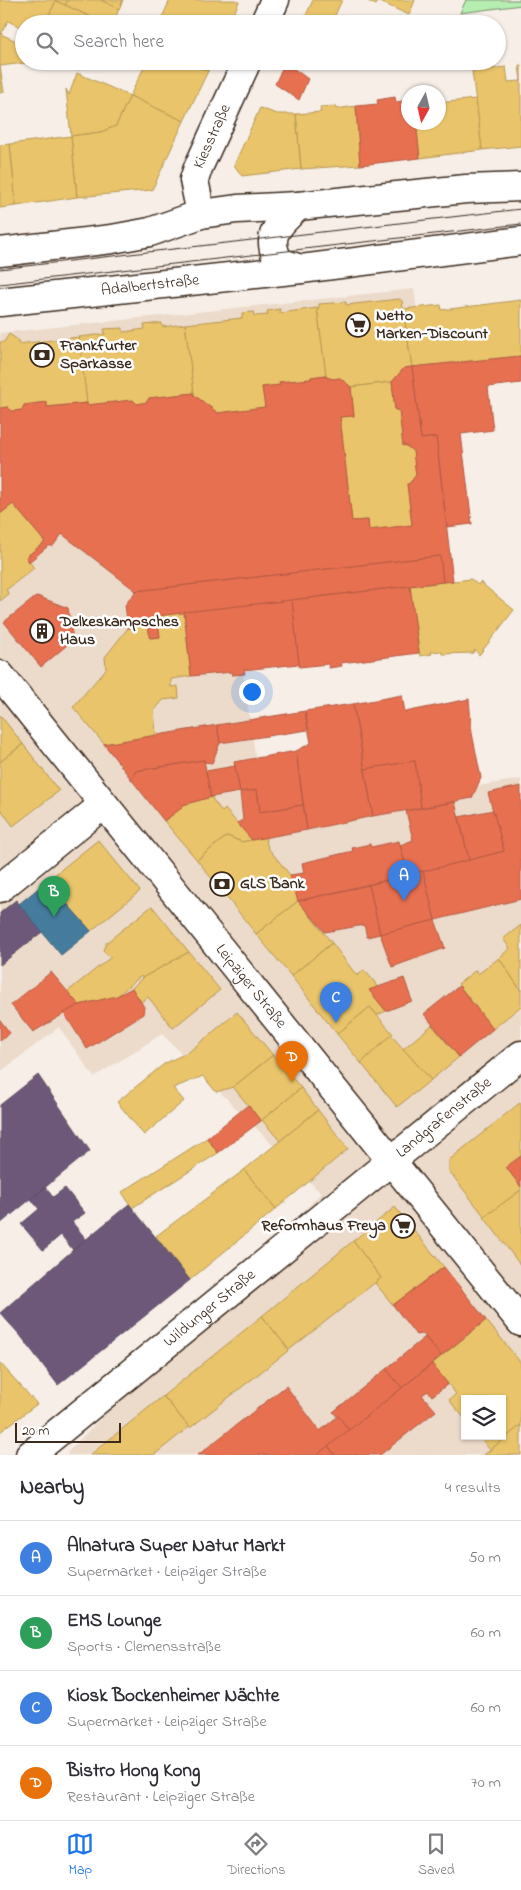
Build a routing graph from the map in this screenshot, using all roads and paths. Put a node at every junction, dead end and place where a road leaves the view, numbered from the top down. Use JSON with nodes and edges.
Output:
{"nodes":[{"id":1,"x":275,"y":0,"type":"edge"},
{"id":2,"x":268,"y":15,"type":"edge"},
{"id":3,"x":243,"y":70,"type":"edge"},
{"id":4,"x":521,"y":187,"type":"edge"},
{"id":5,"x":298,"y":206,"type":"junction"},
{"id":6,"x":201,"y":214,"type":"junction"},
{"id":7,"x":521,"y":241,"type":"edge"},
{"id":8,"x":0,"y":252,"type":"edge"},
{"id":9,"x":301,"y":269,"type":"junction"},
{"id":10,"x":0,"y":302,"type":"edge"},
{"id":11,"x":0,"y":675,"type":"edge"},
{"id":12,"x":103,"y":804,"type":"junction"},
{"id":13,"x":0,"y":888,"type":"edge"},
{"id":14,"x":521,"y":1055,"type":"edge"},
{"id":15,"x":391,"y":1161,"type":"junction"},
{"id":16,"x":521,"y":1322,"type":"edge"},
{"id":17,"x":30,"y":1455,"type":"edge"}],
"edges":[{"from":1,"to":2,"type":"street"},
{"from":3,"to":6,"type":"street","name":"Kiesstraße"},
{"from":4,"to":5,"type":"street"},
{"from":5,"to":6,"type":"street"},
{"from":5,"to":9,"type":"street","name":"Adalbertstraße"},
{"from":6,"to":8,"type":"street"},
{"from":7,"to":9,"type":"street","name":"Adalbertstraße"},
{"from":9,"to":10,"type":"street","name":"Adalbertstraße"},
{"from":11,"to":12,"type":"street","name":"Leipziger Straße"},
{"from":12,"to":13,"type":"street"},
{"from":12,"to":15,"type":"street","name":"Leipziger Straße"},
{"from":14,"to":15,"type":"street","name":"Landgrafenstraße"},
{"from":15,"to":16,"type":"street","name":"Leipziger Straße"},
{"from":15,"to":17,"type":"street","name":"Wildunger Straße"}]}
